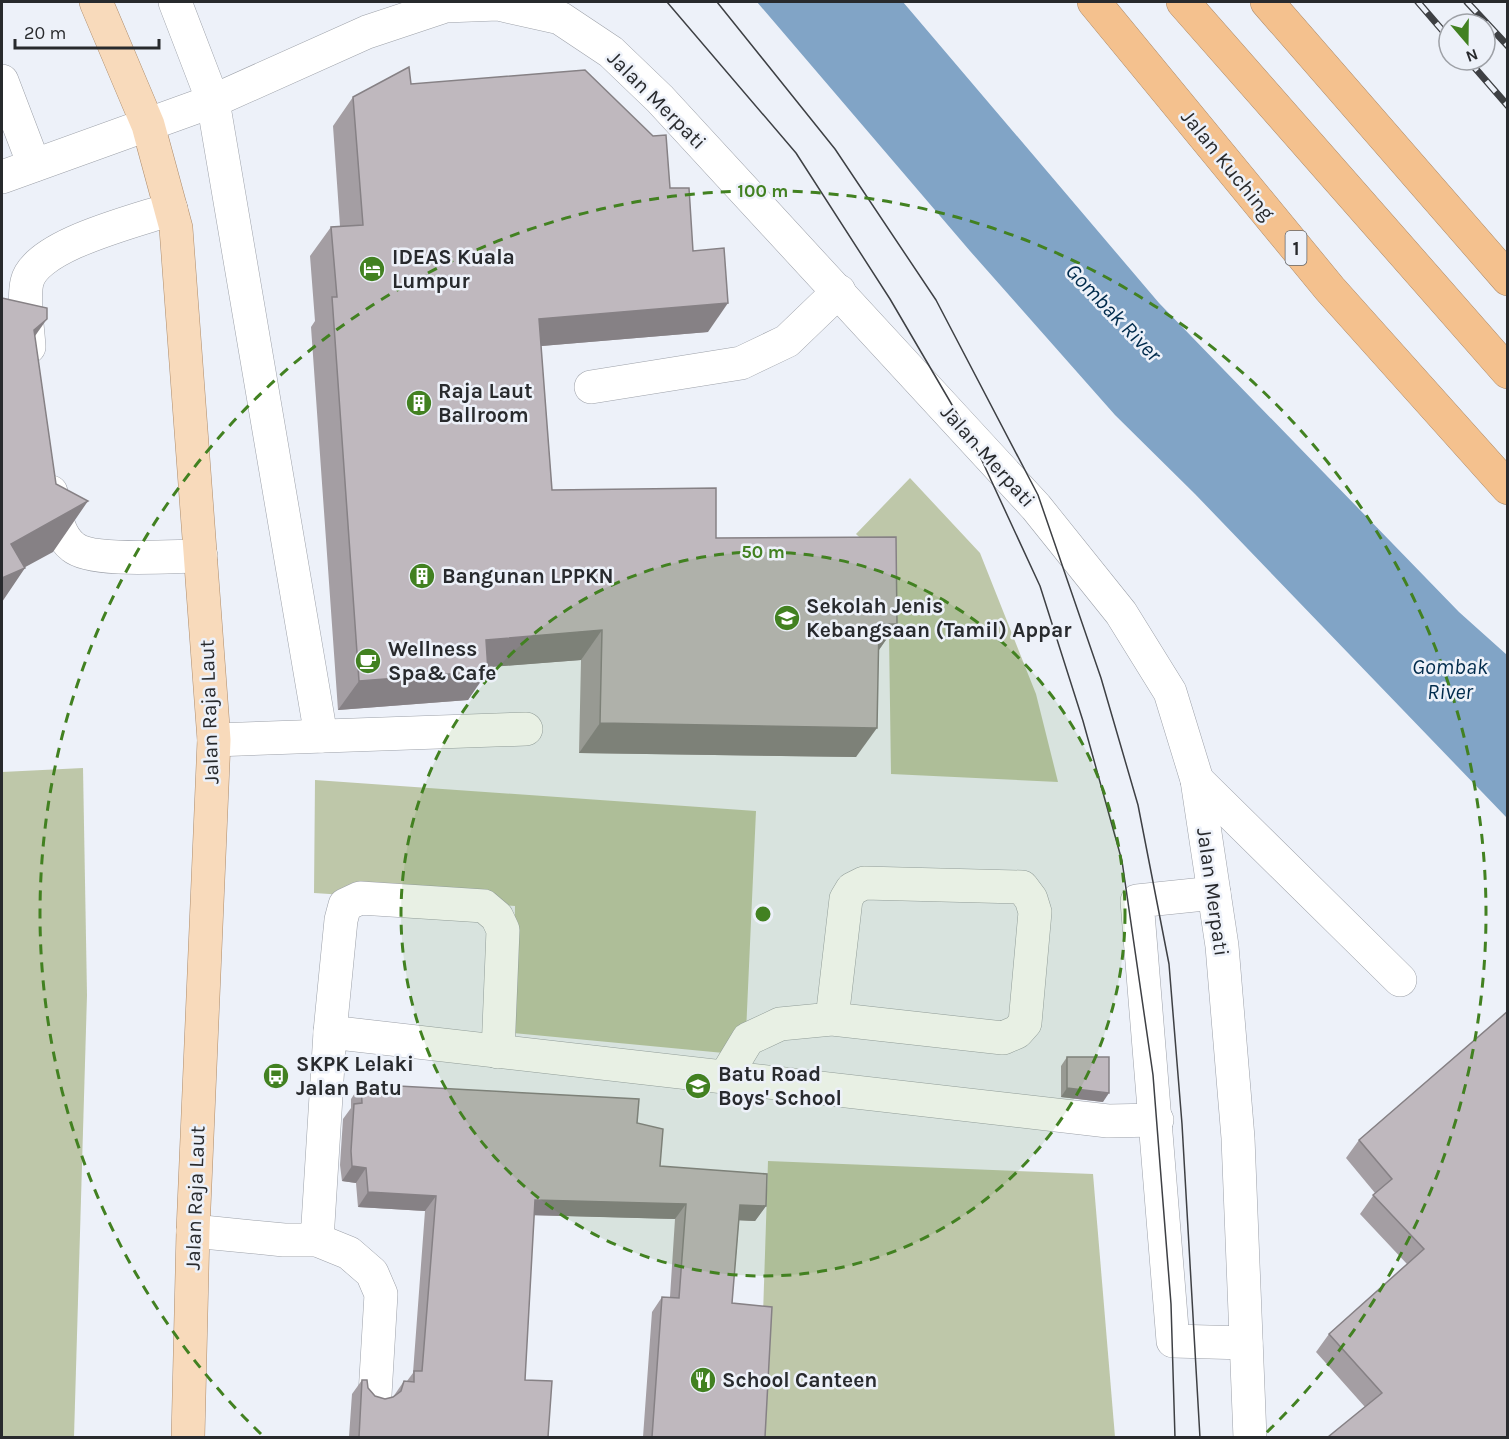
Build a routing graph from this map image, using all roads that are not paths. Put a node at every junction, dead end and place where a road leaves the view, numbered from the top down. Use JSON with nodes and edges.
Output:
{"nodes":[{"id":1,"x":96,"y":2,"type":"edge"},
{"id":2,"x":175,"y":2,"type":"edge"},
{"id":3,"x":1094,"y":2,"type":"edge"},
{"id":4,"x":1183,"y":2,"type":"edge"},
{"id":5,"x":1267,"y":2,"type":"edge"},
{"id":6,"x":444,"y":4,"type":"edge"},
{"id":7,"x":2,"y":81,"type":"edge"},
{"id":8,"x":213,"y":101,"type":"junction"},
{"id":9,"x":148,"y":125,"type":"junction"},
{"id":10,"x":34,"y":165,"type":"junction"},
{"id":11,"x":2,"y":177,"type":"edge"},
{"id":12,"x":171,"y":209,"type":"junction"},
{"id":13,"x":1508,"y":279,"type":"edge"},
{"id":14,"x":839,"y":291,"type":"junction"},
{"id":15,"x":1508,"y":372,"type":"edge"},
{"id":16,"x":30,"y":374,"type":"edge"},
{"id":17,"x":591,"y":387,"type":"dead end"},
{"id":18,"x":44,"y":464,"type":"edge"},
{"id":19,"x":1508,"y":488,"type":"edge"},
{"id":20,"x":201,"y":556,"type":"junction"},
{"id":21,"x":526,"y":729,"type":"dead end"},
{"id":22,"x":321,"y":736,"type":"junction"},
{"id":23,"x":214,"y":740,"type":"junction"},
{"id":24,"x":1197,"y":780,"type":"junction"},
{"id":25,"x":1214,"y":893,"type":"junction"},
{"id":26,"x":1400,"y":981,"type":"dead end"},
{"id":27,"x":832,"y":1019,"type":"junction"},
{"id":28,"x":330,"y":1032,"type":"junction"},
{"id":29,"x":498,"y":1052,"type":"junction"},
{"id":30,"x":725,"y":1077,"type":"junction"},
{"id":31,"x":1157,"y":1120,"type":"junction"},
{"id":32,"x":193,"y":1231,"type":"junction"},
{"id":33,"x":317,"y":1240,"type":"junction"},
{"id":34,"x":1246,"y":1343,"type":"junction"},
{"id":35,"x":375,"y":1395,"type":"edge"},
{"id":36,"x":188,"y":1437,"type":"edge"},
{"id":37,"x":1250,"y":1437,"type":"edge"}],
"edges":[{"from":1,"to":9,"type":"main road","name":"Jalan Raja Laut"},
{"from":2,"to":8,"type":"street"},
{"from":3,"to":19,"type":"highway","name":"Jalan Kuching","number":"1"},
{"from":4,"to":15,"type":"highway"},
{"from":5,"to":13,"type":"highway"},
{"from":6,"to":8,"type":"street","name":"Jalan Merpati"},
{"from":6,"to":14,"type":"street","name":"Jalan Merpati"},
{"from":7,"to":10,"type":"street"},
{"from":8,"to":9,"type":"street","name":"Jalan Merpati"},
{"from":8,"to":22,"type":"street"},
{"from":9,"to":10,"type":"street","name":"Jalan Merpati"},
{"from":9,"to":12,"type":"main road","name":"Jalan Raja Laut"},
{"from":10,"to":11,"type":"street","name":"Jalan Merpati"},
{"from":12,"to":16,"type":"street"},
{"from":12,"to":20,"type":"main road","name":"Jalan Raja Laut"},
{"from":14,"to":17,"type":"street"},
{"from":14,"to":24,"type":"street","name":"Jalan Merpati"},
{"from":18,"to":20,"type":"street"},
{"from":20,"to":23,"type":"main road","name":"Jalan Raja Laut"},
{"from":21,"to":22,"type":"street"},
{"from":22,"to":23,"type":"street"},
{"from":23,"to":32,"type":"main road","name":"Jalan Raja Laut"},
{"from":24,"to":25,"type":"street","name":"Jalan Merpati"},
{"from":24,"to":26,"type":"street"},
{"from":25,"to":31,"type":"street"},
{"from":25,"to":34,"type":"street","name":"Jalan Merpati"},
{"from":27,"to":27,"type":"street"},
{"from":27,"to":30,"type":"street"},
{"from":28,"to":29,"type":"street"},
{"from":28,"to":29,"type":"street"},
{"from":28,"to":33,"type":"street"},
{"from":29,"to":30,"type":"street"},
{"from":30,"to":31,"type":"street"},
{"from":31,"to":34,"type":"street"},
{"from":32,"to":33,"type":"street"},
{"from":32,"to":36,"type":"main road","name":"Jalan Raja Laut"},
{"from":33,"to":35,"type":"street"},
{"from":34,"to":37,"type":"street","name":"Jalan Merpati"}]}
